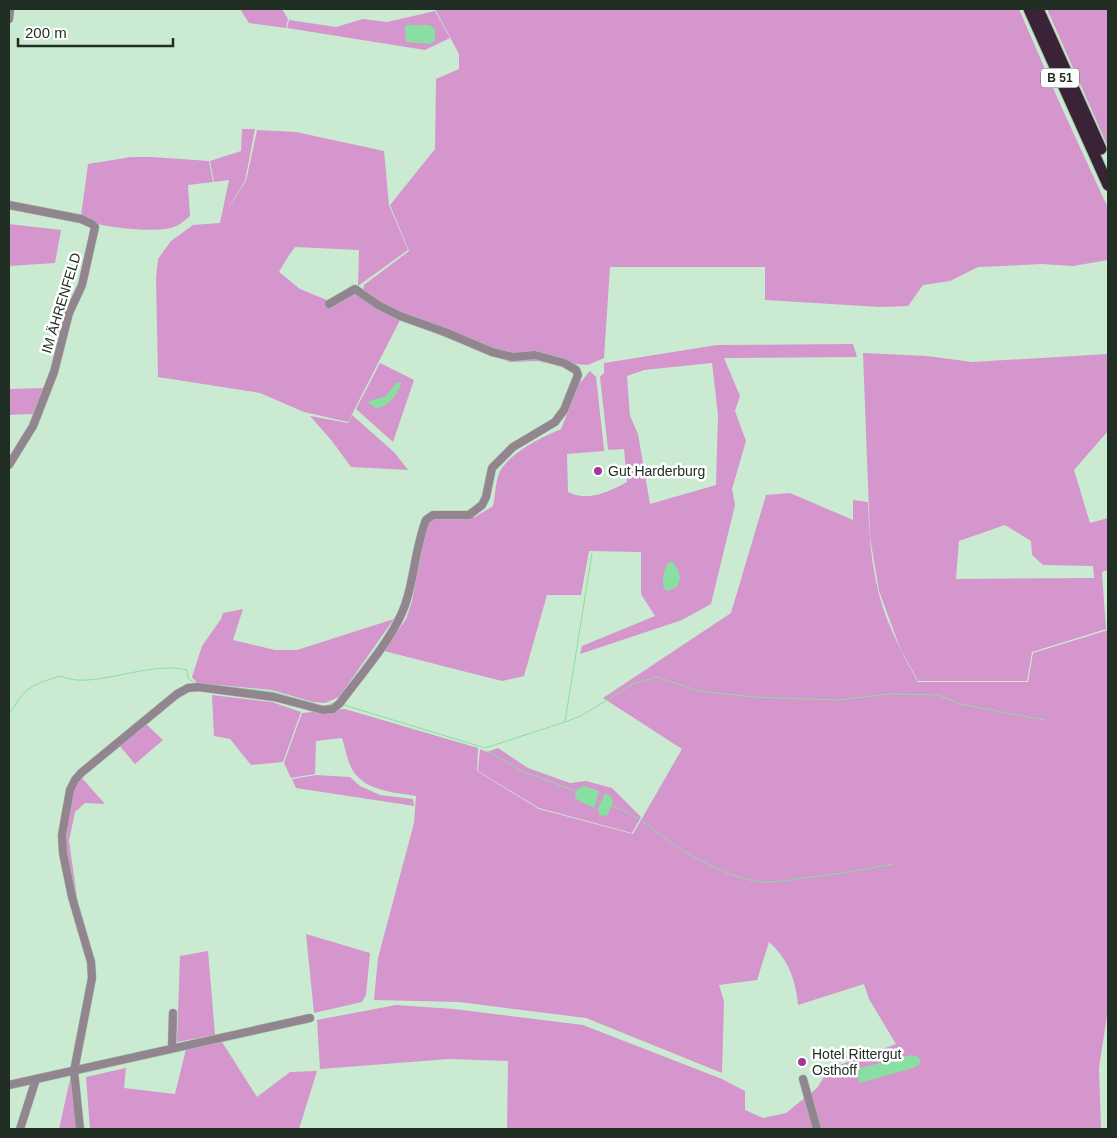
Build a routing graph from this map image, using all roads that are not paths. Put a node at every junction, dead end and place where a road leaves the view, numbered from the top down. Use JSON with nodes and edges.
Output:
{"nodes":[{"id":1,"x":10,"y":9,"type":"edge"},
{"id":2,"x":1029,"y":9,"type":"edge"},
{"id":3,"x":1038,"y":9,"type":"edge"},
{"id":4,"x":9,"y":19,"type":"edge"},
{"id":5,"x":1108,"y":166,"type":"edge"},
{"id":6,"x":1108,"y":185,"type":"edge"},
{"id":7,"x":9,"y":205,"type":"edge"},
{"id":8,"x":329,"y":304,"type":"dead end"},
{"id":9,"x":9,"y":465,"type":"edge"},
{"id":10,"x":173,"y":1013,"type":"dead end"},
{"id":11,"x":310,"y":1018,"type":"dead end"},
{"id":12,"x":172,"y":1048,"type":"junction"},
{"id":13,"x":74,"y":1070,"type":"junction"},
{"id":14,"x":36,"y":1079,"type":"junction"},
{"id":15,"x":803,"y":1079,"type":"dead end"},
{"id":16,"x":9,"y":1085,"type":"edge"},
{"id":17,"x":20,"y":1129,"type":"edge"},
{"id":18,"x":80,"y":1129,"type":"edge"},
{"id":19,"x":817,"y":1129,"type":"edge"}],
"edges":[{"from":1,"to":4,"type":"street"},
{"from":2,"to":6,"type":"highway","number":"B 51"},
{"from":3,"to":5,"type":"highway","number":"B 51"},
{"from":7,"to":9,"type":"street","name":"IM ÄHRENFELD"},
{"from":8,"to":13,"type":"street"},
{"from":10,"to":12,"type":"street"},
{"from":11,"to":12,"type":"street"},
{"from":12,"to":13,"type":"street"},
{"from":13,"to":14,"type":"street"},
{"from":13,"to":18,"type":"street"},
{"from":14,"to":16,"type":"street"},
{"from":14,"to":17,"type":"street"},
{"from":15,"to":19,"type":"street"}]}
